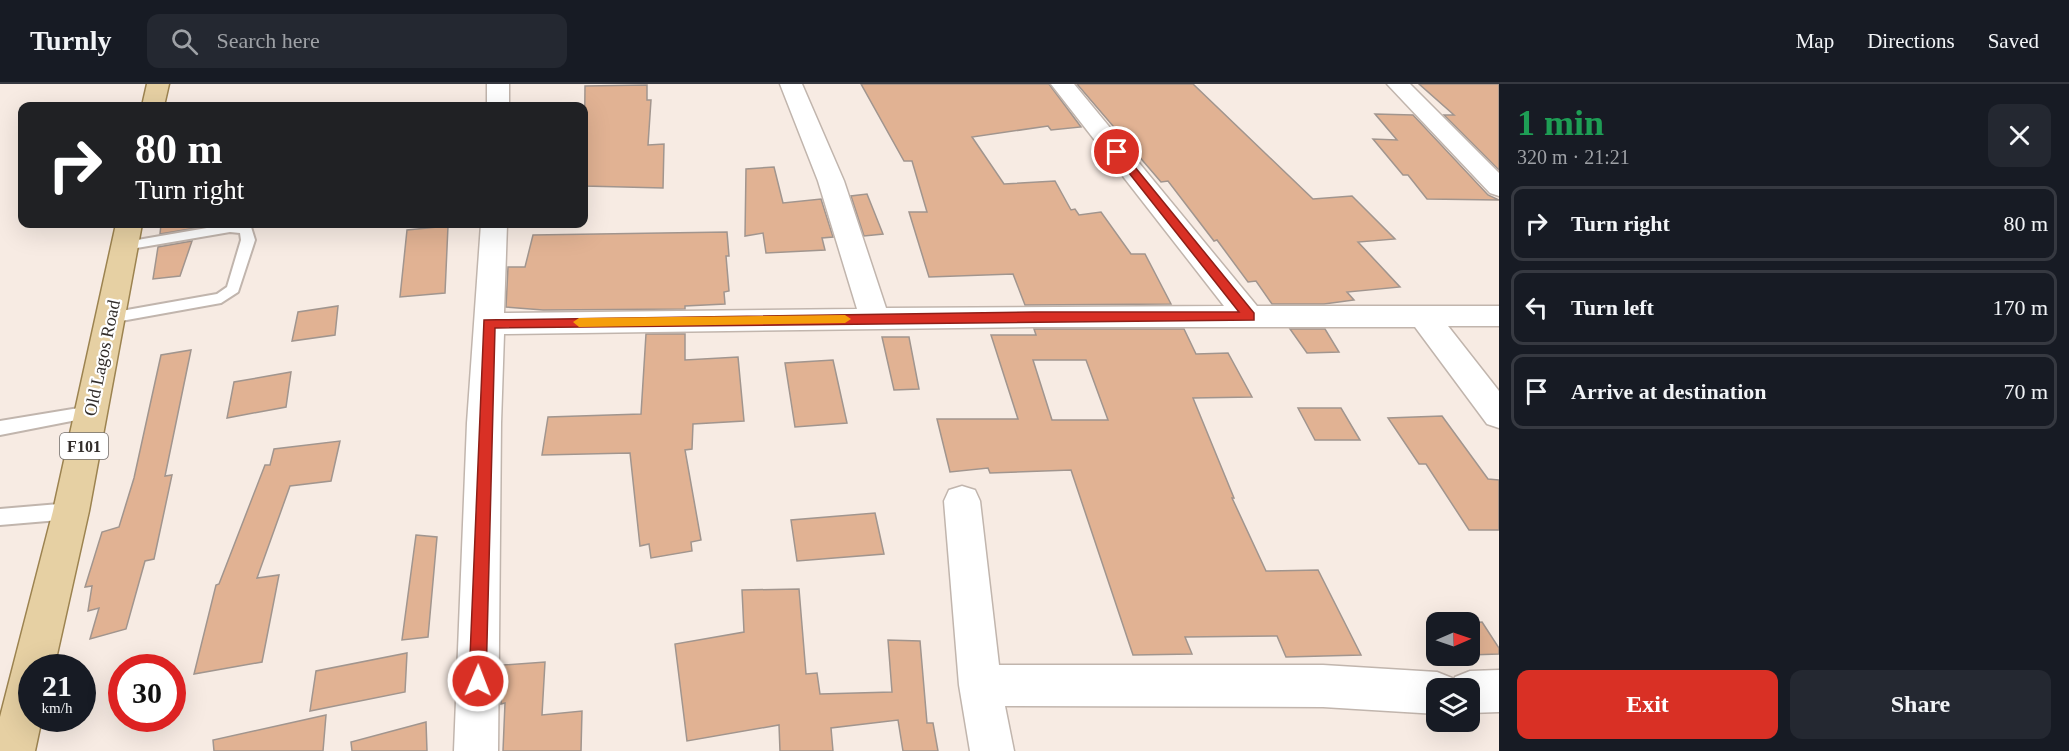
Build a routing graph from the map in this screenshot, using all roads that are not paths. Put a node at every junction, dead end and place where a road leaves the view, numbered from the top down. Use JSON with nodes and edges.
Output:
{"nodes":[{"id":1,"x":158,"y":84,"type":"edge"},
{"id":2,"x":498,"y":84,"type":"edge"},
{"id":3,"x":791,"y":84,"type":"edge"},
{"id":4,"x":1062,"y":84,"type":"edge"},
{"id":5,"x":1398,"y":84,"type":"edge"},
{"id":6,"x":154,"y":102,"type":"edge"},
{"id":7,"x":498,"y":102,"type":"edge"},
{"id":8,"x":1499,"y":188,"type":"edge"},
{"id":9,"x":494,"y":228,"type":"edge"},
{"id":10,"x":127,"y":235,"type":"edge"},
{"id":11,"x":1249,"y":316,"type":"junction"},
{"id":12,"x":1423,"y":316,"type":"junction"},
{"id":13,"x":1499,"y":316,"type":"edge"},
{"id":14,"x":110,"y":318,"type":"junction"},
{"id":15,"x":875,"y":319,"type":"junction"},
{"id":16,"x":489,"y":324,"type":"junction"},
{"id":17,"x":91,"y":412,"type":"junction"},
{"id":18,"x":1499,"y":415,"type":"edge"},
{"id":19,"x":0,"y":429,"type":"edge"},
{"id":20,"x":962,"y":501,"type":"dead end"},
{"id":21,"x":71,"y":511,"type":"junction"},
{"id":22,"x":0,"y":517,"type":"edge"},
{"id":23,"x":36,"y":654,"type":"edge"},
{"id":24,"x":980,"y":685,"type":"junction"},
{"id":25,"x":1499,"y":691,"type":"edge"},
{"id":26,"x":1426,"y":692,"type":"edge"},
{"id":27,"x":1480,"y":692,"type":"edge"},
{"id":28,"x":18,"y":731,"type":"edge"},
{"id":29,"x":13,"y":751,"type":"edge"},
{"id":30,"x":476,"y":751,"type":"edge"},
{"id":31,"x":992,"y":751,"type":"edge"}],
"edges":[{"from":1,"to":6,"type":"main road"},
{"from":2,"to":7,"type":"street"},
{"from":3,"to":15,"type":"street"},
{"from":4,"to":11,"type":"street"},
{"from":5,"to":8,"type":"street"},
{"from":9,"to":16,"type":"street"},
{"from":10,"to":14,"type":"main road","name":"Old Lagos Road","number":"F101"},
{"from":10,"to":14,"type":"lane"},
{"from":11,"to":12,"type":"street"},
{"from":11,"to":15,"type":"street"},
{"from":12,"to":13,"type":"street"},
{"from":12,"to":18,"type":"street"},
{"from":14,"to":17,"type":"main road","name":"Old Lagos Road","number":"F101"},
{"from":15,"to":16,"type":"street"},
{"from":16,"to":30,"type":"street"},
{"from":17,"to":19,"type":"lane"},
{"from":17,"to":21,"type":"main road","name":"Old Lagos Road","number":"F101"},
{"from":20,"to":24,"type":"street"},
{"from":21,"to":22,"type":"lane"},
{"from":21,"to":23,"type":"main road","name":"Old Lagos Road","number":"F101"},
{"from":24,"to":26,"type":"street"},
{"from":24,"to":31,"type":"street"},
{"from":25,"to":27,"type":"street"},
{"from":28,"to":29,"type":"main road"}]}
